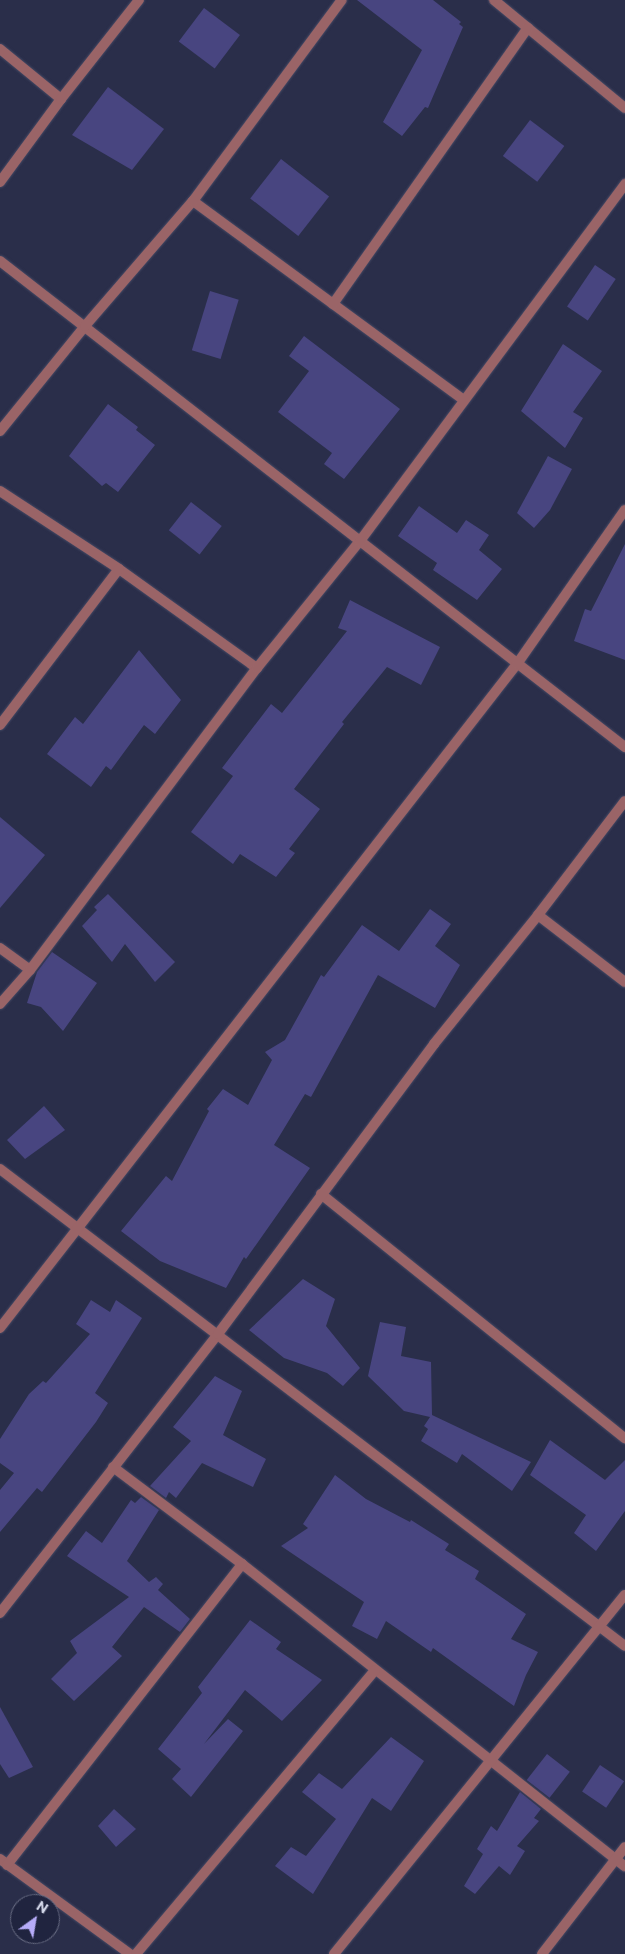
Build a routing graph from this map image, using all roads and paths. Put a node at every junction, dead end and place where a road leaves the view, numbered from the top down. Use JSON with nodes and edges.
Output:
{"nodes":[{"id":1,"x":139,"y":0,"type":"edge"},
{"id":2,"x":342,"y":0,"type":"edge"},
{"id":3,"x":494,"y":0,"type":"edge"},
{"id":4,"x":528,"y":28,"type":"junction"},
{"id":5,"x":0,"y":48,"type":"edge"},
{"id":6,"x":61,"y":99,"type":"junction"},
{"id":7,"x":625,"y":108,"type":"edge"},
{"id":8,"x":0,"y":182,"type":"edge"},
{"id":9,"x":625,"y":184,"type":"edge"},
{"id":10,"x":193,"y":201,"type":"junction"},
{"id":11,"x":0,"y":261,"type":"edge"},
{"id":12,"x":333,"y":304,"type":"junction"},
{"id":13,"x":85,"y":326,"type":"junction"},
{"id":14,"x":464,"y":400,"type":"junction"},
{"id":15,"x":0,"y":431,"type":"edge"},
{"id":16,"x":0,"y":491,"type":"edge"},
{"id":17,"x":625,"y":510,"type":"edge"},
{"id":18,"x":360,"y":541,"type":"junction"},
{"id":19,"x":119,"y":569,"type":"junction"},
{"id":20,"x":517,"y":664,"type":"junction"},
{"id":21,"x":257,"y":668,"type":"junction"},
{"id":22,"x":0,"y":725,"type":"edge"},
{"id":23,"x":625,"y":747,"type":"edge"},
{"id":24,"x":625,"y":801,"type":"edge"},
{"id":25,"x":538,"y":915,"type":"junction"},
{"id":26,"x":0,"y":948,"type":"edge"},
{"id":27,"x":30,"y":970,"type":"junction"},
{"id":28,"x":625,"y":982,"type":"edge"},
{"id":29,"x":0,"y":1004,"type":"edge"},
{"id":30,"x":0,"y":1169,"type":"edge"},
{"id":31,"x":321,"y":1194,"type":"junction"},
{"id":32,"x":79,"y":1228,"type":"junction"},
{"id":33,"x":0,"y":1328,"type":"edge"},
{"id":34,"x":218,"y":1334,"type":"junction"},
{"id":35,"x":625,"y":1438,"type":"edge"},
{"id":36,"x":113,"y":1467,"type":"junction"},
{"id":37,"x":242,"y":1564,"type":"junction"},
{"id":38,"x":625,"y":1595,"type":"edge"},
{"id":39,"x":0,"y":1613,"type":"edge"},
{"id":40,"x":600,"y":1627,"type":"junction"},
{"id":41,"x":625,"y":1646,"type":"edge"},
{"id":42,"x":375,"y":1670,"type":"junction"},
{"id":43,"x":492,"y":1759,"type":"junction"},
{"id":44,"x":625,"y":1847,"type":"edge"},
{"id":45,"x":616,"y":1859,"type":"junction"},
{"id":46,"x":4,"y":1862,"type":"edge"},
{"id":47,"x":625,"y":1866,"type":"edge"},
{"id":48,"x":130,"y":1954,"type":"edge"},
{"id":49,"x":136,"y":1954,"type":"edge"},
{"id":50,"x":334,"y":1954,"type":"edge"},
{"id":51,"x":542,"y":1954,"type":"edge"}],
"edges":[{"from":1,"to":6,"type":"street"},
{"from":2,"to":10,"type":"street"},
{"from":3,"to":4,"type":"street"},
{"from":4,"to":7,"type":"street"},
{"from":4,"to":12,"type":"street"},
{"from":5,"to":6,"type":"street"},
{"from":6,"to":8,"type":"street"},
{"from":9,"to":14,"type":"street"},
{"from":10,"to":12,"type":"street"},
{"from":10,"to":13,"type":"street"},
{"from":11,"to":13,"type":"street"},
{"from":12,"to":14,"type":"street"},
{"from":13,"to":15,"type":"street"},
{"from":13,"to":18,"type":"street"},
{"from":14,"to":18,"type":"street"},
{"from":16,"to":19,"type":"street"},
{"from":17,"to":20,"type":"street"},
{"from":18,"to":20,"type":"street"},
{"from":18,"to":21,"type":"street"},
{"from":19,"to":21,"type":"street"},
{"from":19,"to":22,"type":"street"},
{"from":20,"to":23,"type":"street"},
{"from":20,"to":32,"type":"street"},
{"from":21,"to":27,"type":"street"},
{"from":24,"to":25,"type":"street"},
{"from":25,"to":28,"type":"street"},
{"from":25,"to":31,"type":"street"},
{"from":26,"to":27,"type":"street"},
{"from":27,"to":29,"type":"street"},
{"from":30,"to":32,"type":"street"},
{"from":31,"to":34,"type":"street"},
{"from":31,"to":35,"type":"street"},
{"from":32,"to":33,"type":"street"},
{"from":32,"to":34,"type":"street"},
{"from":34,"to":36,"type":"street"},
{"from":34,"to":40,"type":"street"},
{"from":36,"to":37,"type":"street"},
{"from":36,"to":39,"type":"street"},
{"from":37,"to":42,"type":"street"},
{"from":37,"to":46,"type":"street"},
{"from":38,"to":40,"type":"street"},
{"from":40,"to":41,"type":"street"},
{"from":40,"to":43,"type":"street"},
{"from":42,"to":43,"type":"street"},
{"from":42,"to":49,"type":"street"},
{"from":43,"to":45,"type":"street"},
{"from":43,"to":50,"type":"street"},
{"from":44,"to":45,"type":"street"},
{"from":45,"to":47,"type":"street"},
{"from":45,"to":51,"type":"street"},
{"from":46,"to":48,"type":"street"}]}
